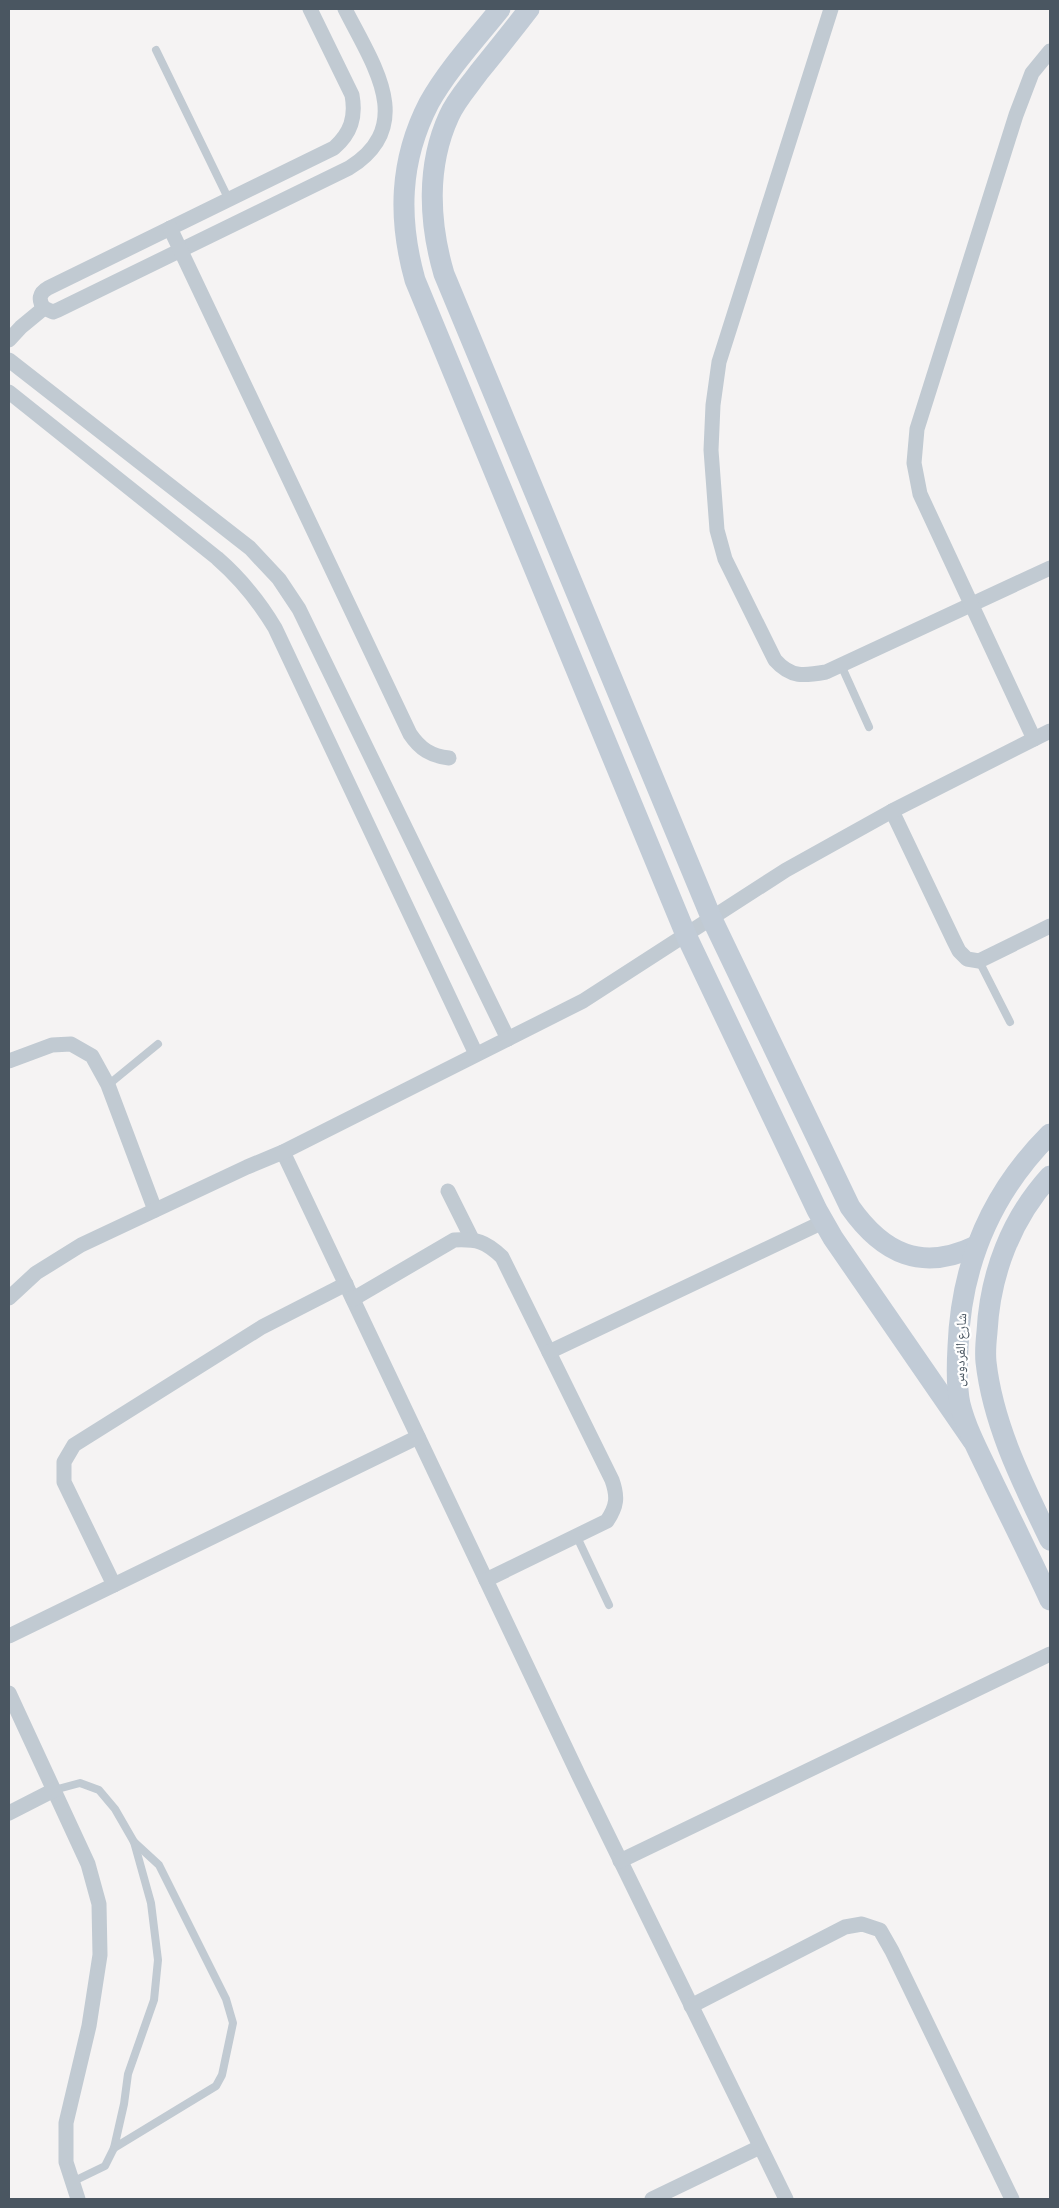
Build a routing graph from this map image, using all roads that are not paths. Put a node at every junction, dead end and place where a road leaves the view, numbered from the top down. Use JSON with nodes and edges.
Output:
{"nodes":[{"id":1,"x":310,"y":9,"type":"edge"},
{"id":2,"x":345,"y":9,"type":"edge"},
{"id":3,"x":500,"y":9,"type":"edge"},
{"id":4,"x":529,"y":9,"type":"edge"},
{"id":5,"x":831,"y":9,"type":"edge"},
{"id":6,"x":156,"y":50,"type":"dead end"},
{"id":7,"x":1050,"y":51,"type":"edge"},
{"id":8,"x":228,"y":200,"type":"junction"},
{"id":9,"x":170,"y":228,"type":"junction"},
{"id":10,"x":180,"y":250,"type":"junction"},
{"id":11,"x":44,"y":308,"type":"junction"},
{"id":12,"x":9,"y":340,"type":"edge"},
{"id":13,"x":9,"y":360,"type":"edge"},
{"id":14,"x":9,"y":392,"type":"edge"},
{"id":15,"x":1050,"y":568,"type":"edge"},
{"id":16,"x":970,"y":604,"type":"junction"},
{"id":17,"x":841,"y":665,"type":"junction"},
{"id":18,"x":869,"y":727,"type":"dead end"},
{"id":19,"x":1050,"y":731,"type":"edge"},
{"id":20,"x":1034,"y":739,"type":"junction"},
{"id":21,"x":449,"y":758,"type":"dead end"},
{"id":22,"x":892,"y":811,"type":"junction"},
{"id":23,"x":711,"y":917,"type":"junction"},
{"id":24,"x":1050,"y":926,"type":"edge"},
{"id":25,"x":686,"y":935,"type":"junction"},
{"id":26,"x":979,"y":961,"type":"junction"},
{"id":27,"x":1010,"y":1022,"type":"dead end"},
{"id":28,"x":508,"y":1038,"type":"junction"},
{"id":29,"x":158,"y":1044,"type":"dead end"},
{"id":30,"x":476,"y":1054,"type":"junction"},
{"id":31,"x":9,"y":1061,"type":"edge"},
{"id":32,"x":108,"y":1085,"type":"junction"},
{"id":33,"x":1050,"y":1134,"type":"edge"},
{"id":34,"x":283,"y":1152,"type":"junction"},
{"id":35,"x":1050,"y":1176,"type":"edge"},
{"id":36,"x":448,"y":1191,"type":"dead end"},
{"id":37,"x":155,"y":1210,"type":"junction"},
{"id":38,"x":823,"y":1222,"type":"junction"},
{"id":39,"x":472,"y":1239,"type":"junction"},
{"id":40,"x":976,"y":1246,"type":"junction"},
{"id":41,"x":346,"y":1284,"type":"junction"},
{"id":42,"x":9,"y":1298,"type":"edge"},
{"id":43,"x":353,"y":1299,"type":"junction"},
{"id":44,"x":549,"y":1352,"type":"junction"},
{"id":45,"x":418,"y":1437,"type":"junction"},
{"id":46,"x":974,"y":1441,"type":"junction"},
{"id":47,"x":1046,"y":1519,"type":"edge"},
{"id":48,"x":577,"y":1537,"type":"junction"},
{"id":49,"x":1050,"y":1540,"type":"edge"},
{"id":50,"x":486,"y":1580,"type":"junction"},
{"id":51,"x":114,"y":1585,"type":"junction"},
{"id":52,"x":1050,"y":1600,"type":"edge"},
{"id":53,"x":609,"y":1605,"type":"dead end"},
{"id":54,"x":9,"y":1636,"type":"edge"},
{"id":55,"x":1050,"y":1654,"type":"edge"},
{"id":56,"x":9,"y":1693,"type":"edge"},
{"id":57,"x":54,"y":1790,"type":"junction"},
{"id":58,"x":9,"y":1813,"type":"edge"},
{"id":59,"x":134,"y":1842,"type":"junction"},
{"id":60,"x":620,"y":1861,"type":"junction"},
{"id":61,"x":691,"y":2006,"type":"junction"},
{"id":62,"x":760,"y":2146,"type":"junction"},
{"id":63,"x":114,"y":2148,"type":"junction"},
{"id":64,"x":72,"y":2182,"type":"junction"},
{"id":65,"x":78,"y":2199,"type":"edge"},
{"id":66,"x":652,"y":2199,"type":"edge"},
{"id":67,"x":786,"y":2199,"type":"edge"},
{"id":68,"x":1012,"y":2199,"type":"edge"}],
"edges":[{"from":1,"to":8,"type":"street"},
{"from":2,"to":10,"type":"street"},
{"from":3,"to":25,"type":"street"},
{"from":4,"to":23,"type":"street"},
{"from":5,"to":17,"type":"street"},
{"from":6,"to":8,"type":"lane"},
{"from":7,"to":16,"type":"street"},
{"from":8,"to":9,"type":"street"},
{"from":9,"to":10,"type":"street"},
{"from":9,"to":11,"type":"street"},
{"from":10,"to":11,"type":"street"},
{"from":10,"to":21,"type":"street"},
{"from":11,"to":12,"type":"street"},
{"from":13,"to":28,"type":"street"},
{"from":14,"to":30,"type":"street"},
{"from":15,"to":16,"type":"street"},
{"from":16,"to":17,"type":"street"},
{"from":16,"to":20,"type":"street"},
{"from":17,"to":18,"type":"lane"},
{"from":19,"to":20,"type":"street"},
{"from":20,"to":22,"type":"street"},
{"from":22,"to":23,"type":"street"},
{"from":22,"to":26,"type":"street"},
{"from":23,"to":25,"type":"street"},
{"from":23,"to":40,"type":"street"},
{"from":24,"to":26,"type":"street"},
{"from":25,"to":28,"type":"street"},
{"from":25,"to":38,"type":"street"},
{"from":26,"to":27,"type":"lane"},
{"from":28,"to":30,"type":"street"},
{"from":29,"to":32,"type":"lane"},
{"from":30,"to":34,"type":"street"},
{"from":31,"to":32,"type":"street"},
{"from":32,"to":37,"type":"street"},
{"from":33,"to":40,"type":"street","name":"شارع الفردوس"},
{"from":34,"to":37,"type":"street"},
{"from":34,"to":41,"type":"street"},
{"from":35,"to":47,"type":"street","name":"شارع الفردوس"},
{"from":36,"to":39,"type":"street"},
{"from":37,"to":42,"type":"street"},
{"from":38,"to":44,"type":"street"},
{"from":38,"to":46,"type":"street"},
{"from":39,"to":43,"type":"street"},
{"from":39,"to":44,"type":"street"},
{"from":40,"to":46,"type":"street","name":"شارع الفردوس"},
{"from":41,"to":43,"type":"street"},
{"from":41,"to":51,"type":"street"},
{"from":43,"to":45,"type":"street"},
{"from":44,"to":48,"type":"street"},
{"from":45,"to":50,"type":"street"},
{"from":45,"to":51,"type":"street"},
{"from":46,"to":52,"type":"street","name":"شارع الفردوس"},
{"from":47,"to":49,"type":"street","name":"شارع الفردوس"},
{"from":48,"to":50,"type":"street"},
{"from":48,"to":53,"type":"lane"},
{"from":50,"to":60,"type":"street"},
{"from":51,"to":54,"type":"street"},
{"from":55,"to":60,"type":"street"},
{"from":56,"to":57,"type":"street"},
{"from":57,"to":58,"type":"street"},
{"from":57,"to":59,"type":"lane"},
{"from":57,"to":64,"type":"street"},
{"from":59,"to":63,"type":"lane"},
{"from":59,"to":63,"type":"lane"},
{"from":60,"to":61,"type":"street"},
{"from":61,"to":62,"type":"street"},
{"from":61,"to":68,"type":"street"},
{"from":62,"to":66,"type":"street"},
{"from":62,"to":67,"type":"street"},
{"from":63,"to":64,"type":"lane"},
{"from":64,"to":65,"type":"street"}]}
